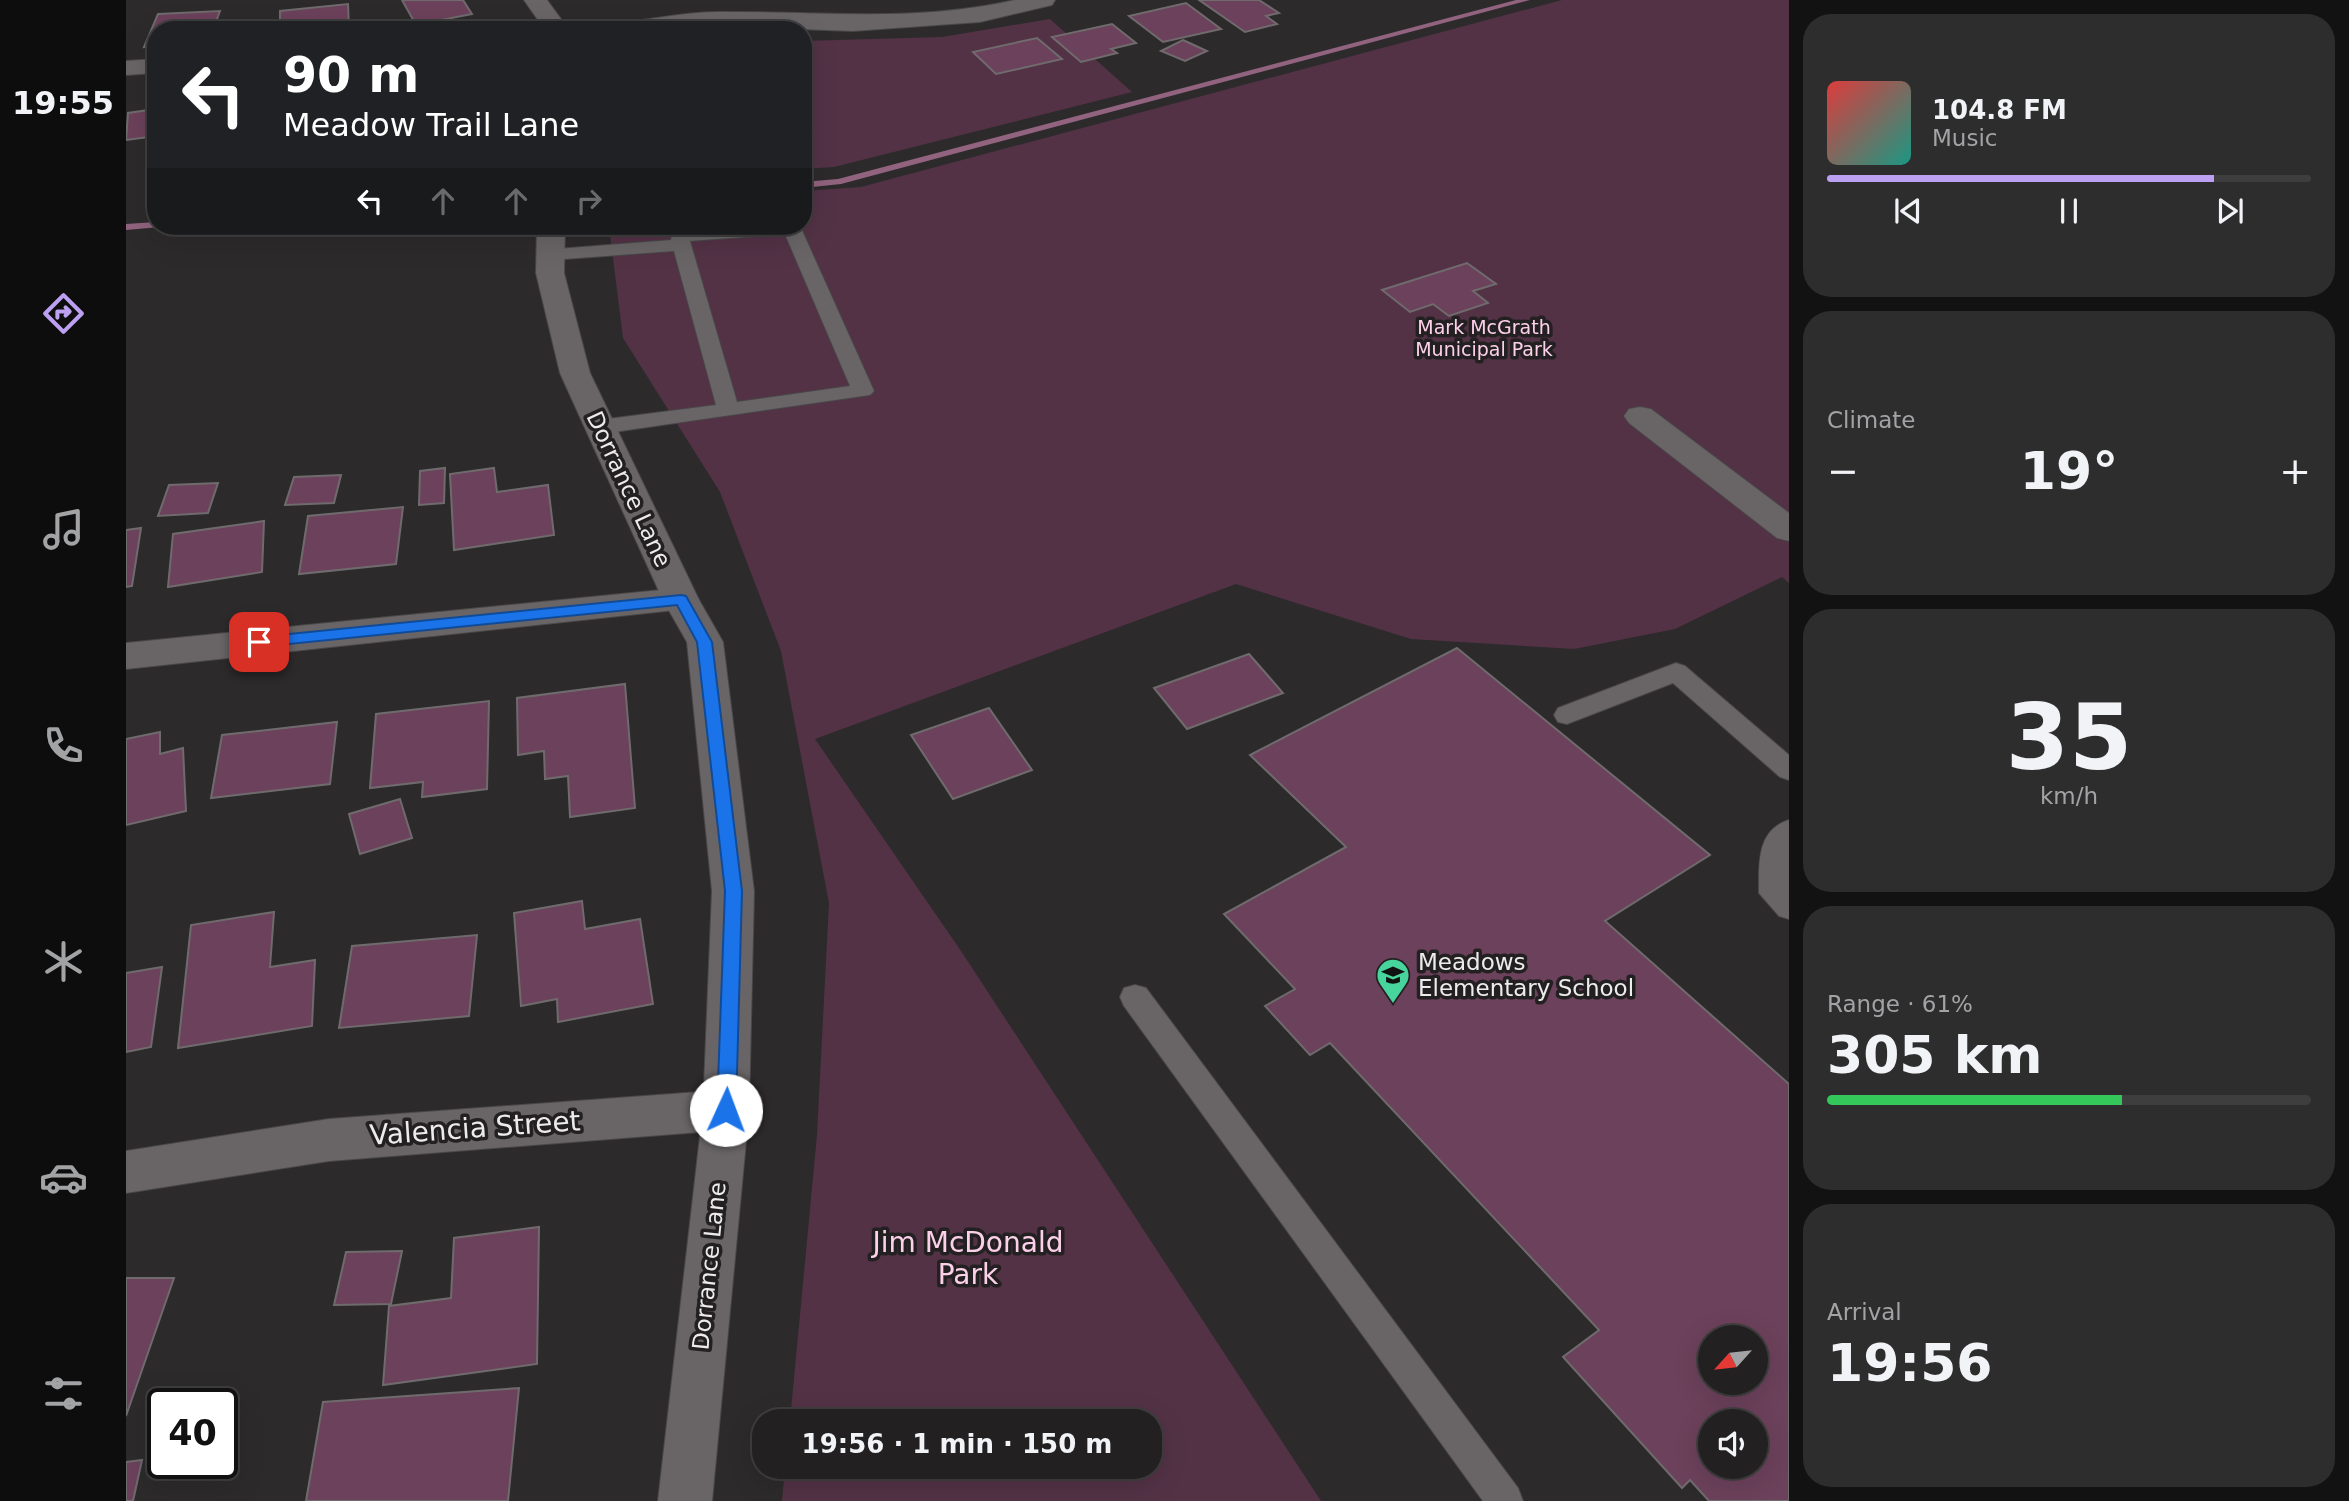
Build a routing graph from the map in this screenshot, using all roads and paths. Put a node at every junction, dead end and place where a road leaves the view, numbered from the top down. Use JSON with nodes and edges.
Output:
{"nodes":[{"id":1,"x":535,"y":0,"type":"edge"},
{"id":2,"x":961,"y":0,"type":"edge"},
{"id":3,"x":1044,"y":0,"type":"edge"},
{"id":4,"x":979,"y":16,"type":"junction"},
{"id":5,"x":550,"y":21,"type":"edge"},
{"id":6,"x":699,"y":21,"type":"edge"},
{"id":7,"x":770,"y":21,"type":"edge"},
{"id":8,"x":812,"y":23,"type":"edge"},
{"id":9,"x":147,"y":67,"type":"edge"},
{"id":10,"x":126,"y":68,"type":"edge"},
{"id":11,"x":692,"y":235,"type":"edge"},
{"id":12,"x":796,"y":235,"type":"edge"},
{"id":13,"x":551,"y":240,"type":"edge"},
{"id":14,"x":681,"y":245,"type":"junction"},
{"id":15,"x":728,"y":409,"type":"junction"},
{"id":16,"x":1640,"y":416,"type":"dead end"},
{"id":17,"x":600,"y":427,"type":"junction"},
{"id":18,"x":1789,"y":530,"type":"edge"},
{"id":19,"x":681,"y":600,"type":"junction"},
{"id":20,"x":126,"y":656,"type":"edge"},
{"id":21,"x":1567,"y":715,"type":"dead end"},
{"id":22,"x":1789,"y":771,"type":"edge"},
{"id":23,"x":1789,"y":830,"type":"edge"},
{"id":24,"x":1789,"y":908,"type":"edge"},
{"id":25,"x":1135,"y":997,"type":"dead end"},
{"id":26,"x":726,"y":1110,"type":"junction"},
{"id":27,"x":126,"y":1172,"type":"edge"},
{"id":28,"x":685,"y":1501,"type":"edge"},
{"id":29,"x":1505,"y":1501,"type":"edge"}],
"edges":[{"from":1,"to":5,"type":"street"},
{"from":2,"to":4,"type":"street"},
{"from":3,"to":4,"type":"street"},
{"from":4,"to":8,"type":"street"},
{"from":6,"to":7,"type":"street"},
{"from":9,"to":10,"type":"street"},
{"from":11,"to":14,"type":"lane"},
{"from":12,"to":15,"type":"lane"},
{"from":13,"to":14,"type":"lane"},
{"from":13,"to":17,"type":"street","name":"Dorrance Lane"},
{"from":14,"to":15,"type":"lane"},
{"from":15,"to":17,"type":"lane"},
{"from":16,"to":18,"type":"street"},
{"from":17,"to":19,"type":"street","name":"Dorrance Lane"},
{"from":19,"to":20,"type":"street"},
{"from":19,"to":26,"type":"street","name":"Dorrance Lane"},
{"from":21,"to":22,"type":"lane"},
{"from":23,"to":24,"type":"lane"},
{"from":25,"to":29,"type":"lane"},
{"from":26,"to":27,"type":"street","name":"Valencia Street"},
{"from":26,"to":28,"type":"street","name":"Dorrance Lane"}]}
